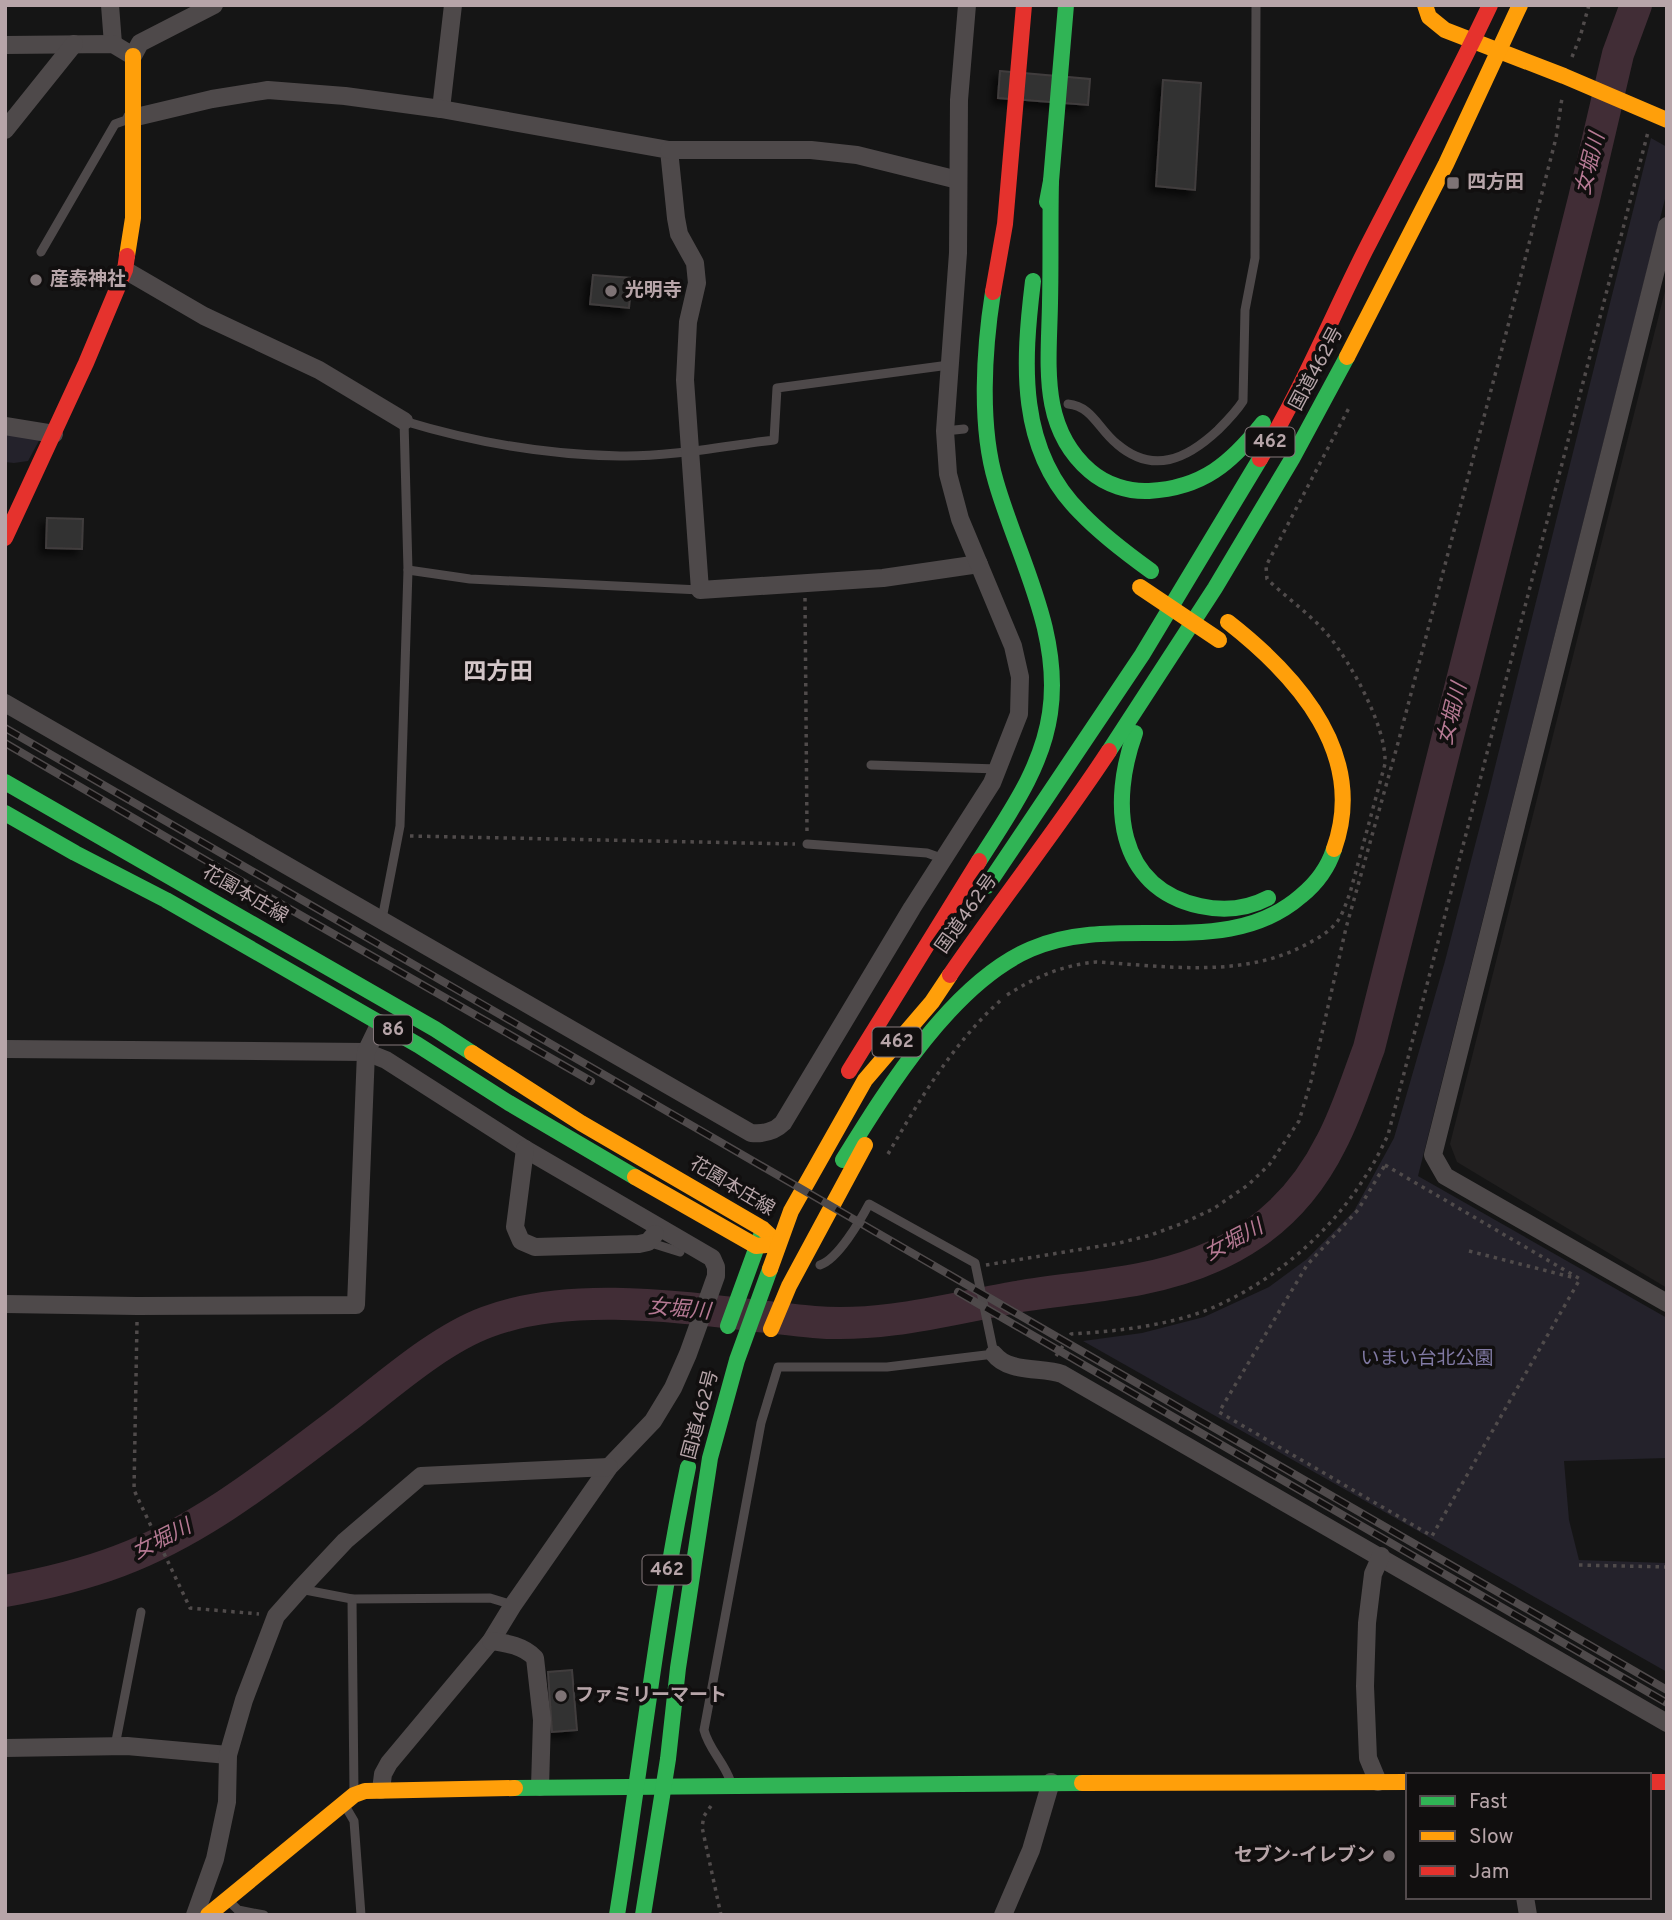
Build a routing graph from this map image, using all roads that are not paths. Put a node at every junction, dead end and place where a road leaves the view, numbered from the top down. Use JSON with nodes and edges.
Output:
{"nodes":[{"id":1,"x":110,"y":5,"type":"edge"},
{"id":2,"x":214,"y":5,"type":"edge"},
{"id":3,"x":453,"y":5,"type":"edge"},
{"id":4,"x":967,"y":5,"type":"edge"},
{"id":5,"x":1256,"y":5,"type":"edge"},
{"id":6,"x":1424,"y":5,"type":"edge"},
{"id":7,"x":1489,"y":5,"type":"edge"},
{"id":8,"x":1520,"y":5,"type":"edge"},
{"id":9,"x":1024,"y":7,"type":"edge"},
{"id":10,"x":1065,"y":7,"type":"edge"},
{"id":11,"x":1473,"y":41,"type":"junction"},
{"id":12,"x":74,"y":44,"type":"junction"},
{"id":13,"x":113,"y":44,"type":"junction"},
{"id":14,"x":5,"y":45,"type":"edge"},
{"id":15,"x":1500,"y":52,"type":"junction"},
{"id":16,"x":133,"y":56,"type":"junction"},
{"id":17,"x":441,"y":108,"type":"junction"},
{"id":18,"x":1656,"y":114,"type":"edge"},
{"id":19,"x":132,"y":118,"type":"junction"},
{"id":20,"x":5,"y":130,"type":"edge"},
{"id":21,"x":669,"y":150,"type":"junction"},
{"id":22,"x":958,"y":180,"type":"junction"},
{"id":23,"x":1051,"y":181,"type":"junction"},
{"id":24,"x":1005,"y":224,"type":"junction"},
{"id":25,"x":1667,"y":226,"type":"edge"},
{"id":26,"x":41,"y":252,"type":"dead end"},
{"id":27,"x":1365,"y":252,"type":"junction"},
{"id":28,"x":125,"y":270,"type":"junction"},
{"id":29,"x":1006,"y":315,"type":"dead end"},
{"id":30,"x":949,"y":365,"type":"junction"},
{"id":31,"x":1068,"y":404,"type":"dead end"},
{"id":32,"x":404,"y":421,"type":"junction"},
{"id":33,"x":5,"y":426,"type":"edge"},
{"id":34,"x":964,"y":429,"type":"dead end"},
{"id":35,"x":945,"y":431,"type":"junction"},
{"id":36,"x":54,"y":435,"type":"junction"},
{"id":37,"x":690,"y":450,"type":"junction"},
{"id":38,"x":1292,"y":459,"type":"junction"},
{"id":39,"x":5,"y":538,"type":"edge"},
{"id":40,"x":979,"y":564,"type":"junction"},
{"id":41,"x":408,"y":570,"type":"junction"},
{"id":42,"x":1135,"y":583,"type":"dead end"},
{"id":43,"x":700,"y":590,"type":"junction"},
{"id":44,"x":1224,"y":643,"type":"dead end"},
{"id":45,"x":5,"y":703,"type":"edge"},
{"id":46,"x":871,"y":765,"type":"dead end"},
{"id":47,"x":998,"y":769,"type":"junction"},
{"id":48,"x":5,"y":782,"type":"edge"},
{"id":49,"x":5,"y":813,"type":"edge"},
{"id":50,"x":807,"y":844,"type":"road end"},
{"id":51,"x":944,"y":859,"type":"junction"},
{"id":52,"x":1279,"y":891,"type":"dead end"},
{"id":53,"x":976,"y":902,"type":"dead end"},
{"id":54,"x":382,"y":919,"type":"junction"},
{"id":55,"x":937,"y":960,"type":"dead end"},
{"id":56,"x":949,"y":1014,"type":"junction"},
{"id":57,"x":380,"y":1023,"type":"junction"},
{"id":58,"x":5,"y":1048,"type":"edge"},
{"id":59,"x":366,"y":1052,"type":"junction"},
{"id":60,"x":525,"y":1149,"type":"junction"},
{"id":61,"x":766,"y":1223,"type":"junction"},
{"id":62,"x":652,"y":1238,"type":"joint"},
{"id":63,"x":778,"y":1244,"type":"junction"},
{"id":64,"x":756,"y":1246,"type":"junction"},
{"id":65,"x":680,"y":1252,"type":"dead end"},
{"id":66,"x":820,"y":1265,"type":"dead end"},
{"id":67,"x":1667,"y":1303,"type":"edge"},
{"id":68,"x":5,"y":1304,"type":"edge"},
{"id":69,"x":722,"y":1344,"type":"dead end"},
{"id":70,"x":763,"y":1349,"type":"dead end"},
{"id":71,"x":994,"y":1351,"type":"junction"},
{"id":72,"x":690,"y":1457,"type":"dead end"},
{"id":73,"x":609,"y":1467,"type":"junction"},
{"id":74,"x":724,"y":1471,"type":"dead end"},
{"id":75,"x":1381,"y":1556,"type":"junction"},
{"id":76,"x":300,"y":1589,"type":"junction"},
{"id":77,"x":352,"y":1599,"type":"junction"},
{"id":78,"x":513,"y":1605,"type":"junction"},
{"id":79,"x":141,"y":1612,"type":"dead end"},
{"id":80,"x":491,"y":1641,"type":"junction"},
{"id":81,"x":678,"y":1668,"type":"junction"},
{"id":82,"x":1667,"y":1723,"type":"edge"},
{"id":83,"x":115,"y":1746,"type":"junction"},
{"id":84,"x":5,"y":1748,"type":"edge"},
{"id":85,"x":228,"y":1755,"type":"junction"},
{"id":86,"x":1051,"y":1782,"type":"junction"},
{"id":87,"x":1378,"y":1782,"type":"junction"},
{"id":88,"x":1406,"y":1782,"type":"edge"},
{"id":89,"x":731,"y":1785,"type":"junction"},
{"id":90,"x":664,"y":1786,"type":"junction"},
{"id":91,"x":541,"y":1787,"type":"junction"},
{"id":92,"x":638,"y":1787,"type":"junction"},
{"id":93,"x":382,"y":1790,"type":"junction"},
{"id":94,"x":348,"y":1799,"type":"junction"},
{"id":95,"x":227,"y":1899,"type":"junction"},
{"id":96,"x":195,"y":1915,"type":"edge"},
{"id":97,"x":208,"y":1915,"type":"edge"},
{"id":98,"x":264,"y":1915,"type":"edge"},
{"id":99,"x":362,"y":1915,"type":"edge"},
{"id":100,"x":617,"y":1915,"type":"edge"},
{"id":101,"x":643,"y":1915,"type":"edge"},
{"id":102,"x":1003,"y":1915,"type":"edge"}],
"edges":[{"from":1,"to":13,"type":"street"},
{"from":2,"to":16,"type":"street"},
{"from":3,"to":17,"type":"street"},
{"from":4,"to":22,"type":"street"},
{"from":5,"to":31,"type":"lane"},
{"from":6,"to":11,"type":"main road"},
{"from":7,"to":11,"type":"main road","name":"国道462号","number":"462"},
{"from":8,"to":15,"type":"main road","name":"国道462号","number":"462"},
{"from":9,"to":24,"type":"main road"},
{"from":10,"to":23,"type":"main road"},
{"from":11,"to":15,"type":"main road"},
{"from":11,"to":27,"type":"main road","name":"国道462号","number":"462"},
{"from":12,"to":13,"type":"street"},
{"from":12,"to":14,"type":"street"},
{"from":12,"to":20,"type":"street"},
{"from":13,"to":16,"type":"street"},
{"from":15,"to":18,"type":"main road"},
{"from":15,"to":38,"type":"main road","name":"国道462号","number":"462"},
{"from":16,"to":19,"type":"main road"},
{"from":17,"to":19,"type":"street"},
{"from":17,"to":21,"type":"street"},
{"from":19,"to":26,"type":"lane"},
{"from":19,"to":28,"type":"main road"},
{"from":21,"to":22,"type":"street"},
{"from":21,"to":37,"type":"street"},
{"from":22,"to":30,"type":"street"},
{"from":23,"to":27,"type":"main road"},
{"from":23,"to":56,"type":"main road"},
{"from":24,"to":29,"type":"main road"},
{"from":24,"to":55,"type":"main road","name":"国道462号","number":"462"},
{"from":25,"to":67,"type":"street"},
{"from":27,"to":53,"type":"main road","name":"国道462号","number":"462"},
{"from":28,"to":32,"type":"street"},
{"from":28,"to":36,"type":"main road"},
{"from":30,"to":35,"type":"street"},
{"from":30,"to":37,"type":"lane"},
{"from":32,"to":37,"type":"lane"},
{"from":32,"to":41,"type":"lane"},
{"from":33,"to":36,"type":"street"},
{"from":34,"to":35,"type":"lane"},
{"from":35,"to":40,"type":"street"},
{"from":36,"to":39,"type":"main road"},
{"from":37,"to":43,"type":"street"},
{"from":38,"to":52,"type":"main road"},
{"from":38,"to":63,"type":"main road","name":"国道462号","number":"462"},
{"from":40,"to":43,"type":"street"},
{"from":40,"to":47,"type":"street"},
{"from":41,"to":43,"type":"lane"},
{"from":41,"to":54,"type":"lane"},
{"from":42,"to":44,"type":"main road","bridge":true},
{"from":45,"to":54,"type":"street"},
{"from":46,"to":47,"type":"lane"},
{"from":47,"to":51,"type":"street"},
{"from":48,"to":61,"type":"main road","name":"花園本庄線","number":"86"},
{"from":49,"to":57,"type":"main road","name":"花園本庄線","number":"86"},
{"from":50,"to":51,"type":"lane"},
{"from":51,"to":54,"type":"street"},
{"from":56,"to":63,"type":"main road"},
{"from":56,"to":70,"type":"main road"},
{"from":57,"to":59,"type":"street"},
{"from":57,"to":64,"type":"main road","name":"花園本庄線","number":"86"},
{"from":58,"to":59,"type":"street"},
{"from":59,"to":60,"type":"street"},
{"from":59,"to":68,"type":"street"},
{"from":60,"to":62,"type":"street"},
{"from":60,"to":73,"type":"street"},
{"from":61,"to":63,"type":"main road","name":"花園本庄線","number":"86"},
{"from":61,"to":64,"type":"main road","name":"国道462号"},
{"from":62,"to":65,"type":"lane"},
{"from":63,"to":64,"type":"main road","name":"花園本庄線"},
{"from":63,"to":81,"type":"main road","name":"国道462号","number":"462"},
{"from":64,"to":69,"type":"main road","name":"国道462号"},
{"from":66,"to":71,"type":"lane"},
{"from":71,"to":75,"type":"street"},
{"from":71,"to":89,"type":"lane"},
{"from":72,"to":92,"type":"main road","name":"国道462号","number":"462"},
{"from":73,"to":76,"type":"street"},
{"from":73,"to":78,"type":"street"},
{"from":74,"to":81,"type":"main road"},
{"from":75,"to":82,"type":"street"},
{"from":75,"to":87,"type":"street"},
{"from":76,"to":77,"type":"lane"},
{"from":76,"to":85,"type":"street"},
{"from":77,"to":78,"type":"lane"},
{"from":77,"to":94,"type":"lane"},
{"from":78,"to":80,"type":"street"},
{"from":79,"to":83,"type":"lane"},
{"from":80,"to":91,"type":"street"},
{"from":80,"to":93,"type":"street"},
{"from":81,"to":90,"type":"main road","name":"国道462号","number":"462"},
{"from":83,"to":84,"type":"street"},
{"from":83,"to":85,"type":"street"},
{"from":85,"to":96,"type":"street"},
{"from":86,"to":87,"type":"main road"},
{"from":86,"to":89,"type":"main road"},
{"from":86,"to":102,"type":"street"},
{"from":87,"to":88,"type":"main road"},
{"from":89,"to":90,"type":"main road"},
{"from":90,"to":92,"type":"main road"},
{"from":90,"to":101,"type":"main road","name":"国道462号","number":"462"},
{"from":91,"to":92,"type":"main road"},
{"from":91,"to":93,"type":"main road"},
{"from":92,"to":100,"type":"main road","name":"国道462号","number":"462"},
{"from":93,"to":94,"type":"main road"},
{"from":94,"to":95,"type":"main road"},
{"from":94,"to":99,"type":"lane"},
{"from":95,"to":97,"type":"main road"},
{"from":95,"to":98,"type":"lane"}]}
